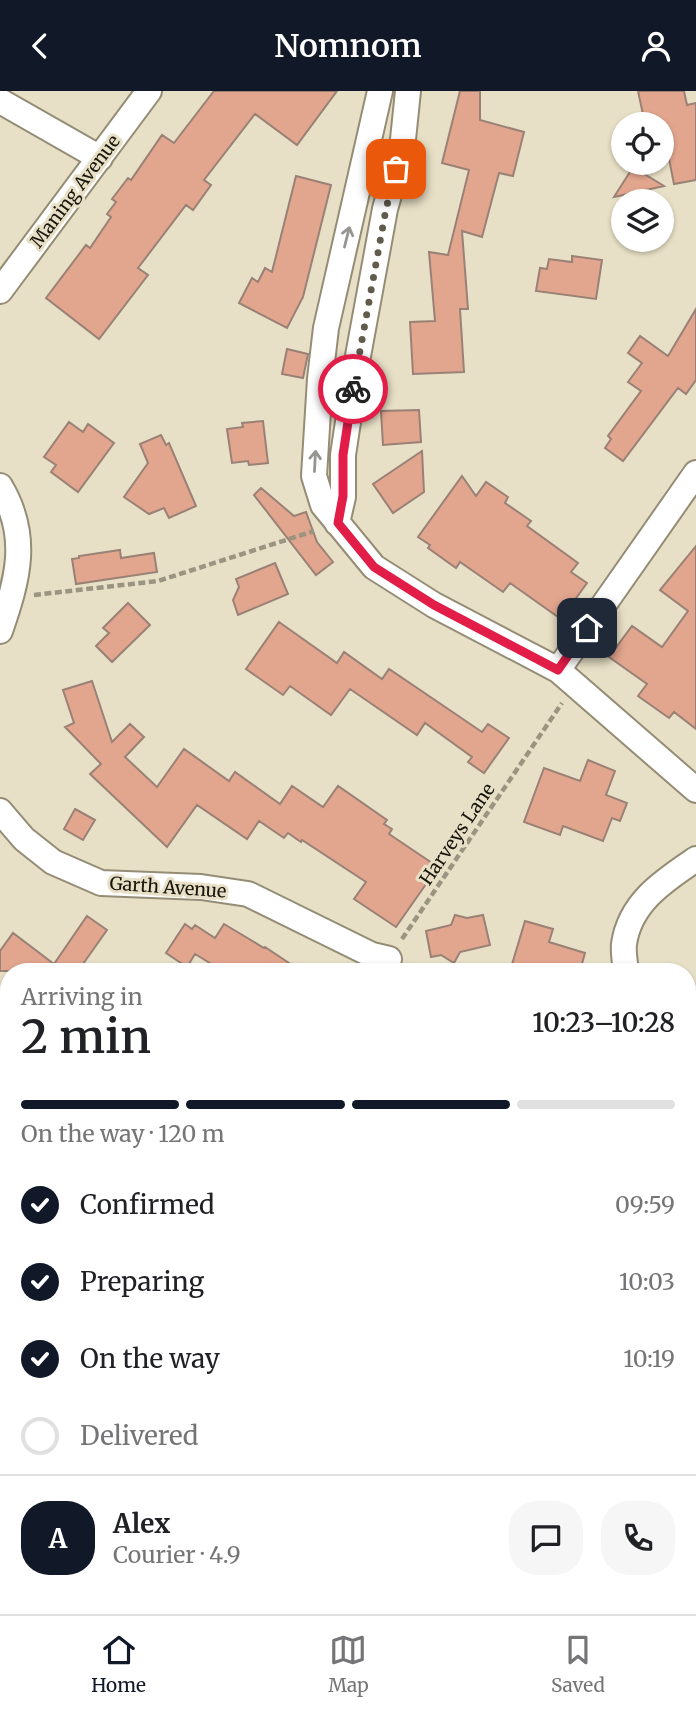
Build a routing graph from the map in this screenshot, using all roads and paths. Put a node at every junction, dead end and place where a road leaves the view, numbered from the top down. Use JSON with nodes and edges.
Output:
{"nodes":[{"id":1,"x":149,"y":91,"type":"edge"},
{"id":2,"x":380,"y":91,"type":"edge"},
{"id":3,"x":408,"y":91,"type":"edge"},
{"id":4,"x":0,"y":101,"type":"edge"},
{"id":5,"x":100,"y":158,"type":"junction"},
{"id":6,"x":0,"y":291,"type":"edge"},
{"id":7,"x":696,"y":473,"type":"edge"},
{"id":8,"x":0,"y":486,"type":"edge"},
{"id":9,"x":338,"y":523,"type":"junction"},
{"id":10,"x":12,"y":597,"type":"junction"},
{"id":11,"x":0,"y":631,"type":"edge"},
{"id":12,"x":558,"y":670,"type":"junction"},
{"id":13,"x":557,"y":711,"type":"dead end"},
{"id":14,"x":696,"y":790,"type":"edge"},
{"id":15,"x":0,"y":811,"type":"edge"},
{"id":16,"x":696,"y":859,"type":"edge"},
{"id":17,"x":388,"y":959,"type":"joint"},
{"id":18,"x":625,"y":963,"type":"edge"}],
"edges":[{"from":1,"to":5,"type":"street","name":"Maning Avenue"},
{"from":9,"to":2,"type":"street","one_way":true},
{"from":3,"to":9,"type":"street"},
{"from":4,"to":5,"type":"street"},
{"from":5,"to":6,"type":"street","name":"Maning Avenue"},
{"from":7,"to":12,"type":"street"},
{"from":8,"to":10,"type":"street"},
{"from":9,"to":10,"type":"path"},
{"from":9,"to":12,"type":"street"},
{"from":10,"to":11,"type":"street"},
{"from":12,"to":14,"type":"street"},
{"from":13,"to":17,"type":"path","name":"Harveys Lane"},
{"from":15,"to":17,"type":"street","name":"Garth Avenue"},
{"from":16,"to":18,"type":"street"}]}
